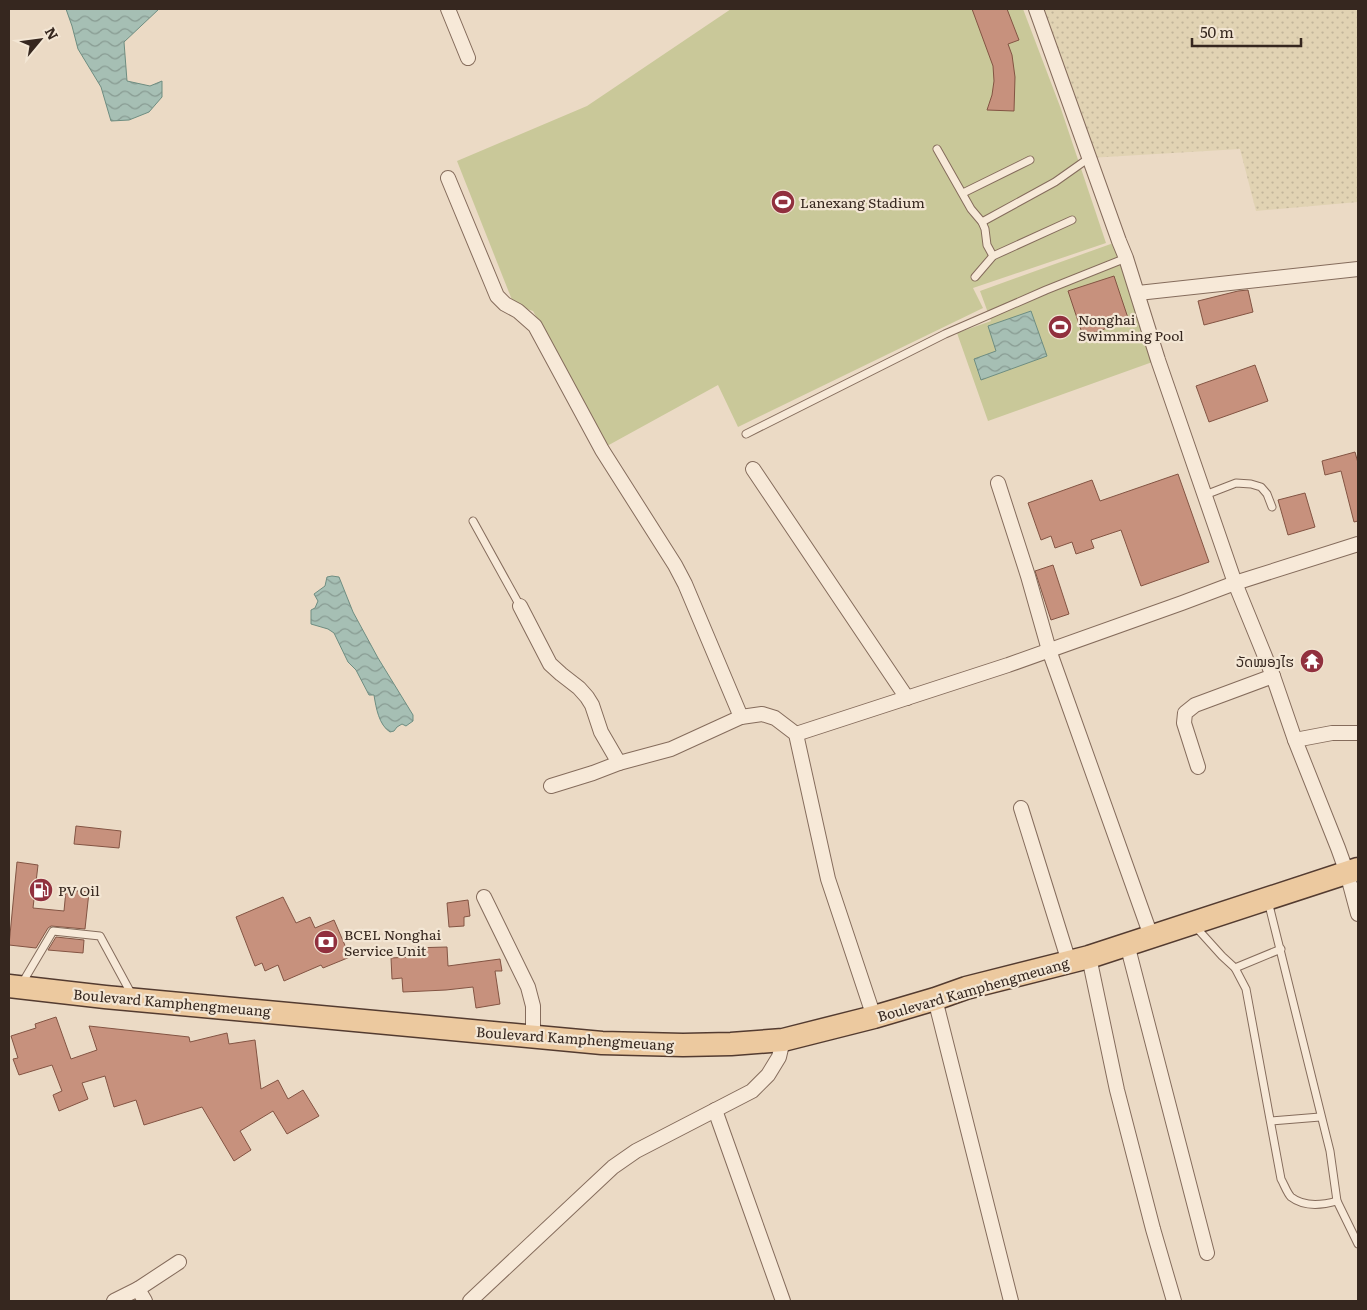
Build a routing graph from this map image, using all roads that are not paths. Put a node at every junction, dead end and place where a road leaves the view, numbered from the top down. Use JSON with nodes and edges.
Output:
{"nodes":[{"id":1,"x":448,"y":9,"type":"edge"},
{"id":2,"x":1036,"y":9,"type":"edge"},
{"id":3,"x":468,"y":58,"type":"dead end"},
{"id":4,"x":938,"y":149,"type":"dead end"},
{"id":5,"x":1089,"y":158,"type":"junction"},
{"id":6,"x":1030,"y":160,"type":"dead end"},
{"id":7,"x":448,"y":178,"type":"dead end"},
{"id":8,"x":963,"y":193,"type":"junction"},
{"id":9,"x":1072,"y":220,"type":"dead end"},
{"id":10,"x":982,"y":222,"type":"junction"},
{"id":11,"x":993,"y":256,"type":"junction"},
{"id":12,"x":1126,"y":258,"type":"junction"},
{"id":13,"x":1358,"y":270,"type":"edge"},
{"id":14,"x":975,"y":277,"type":"dead end"},
{"id":15,"x":1138,"y":293,"type":"junction"},
{"id":16,"x":746,"y":434,"type":"dead end"},
{"id":17,"x":754,"y":469,"type":"dead end"},
{"id":18,"x":998,"y":483,"type":"dead end"},
{"id":19,"x":1205,"y":496,"type":"junction"},
{"id":20,"x":1272,"y":507,"type":"dead end"},
{"id":21,"x":473,"y":521,"type":"dead end"},
{"id":22,"x":1358,"y":544,"type":"edge"},
{"id":23,"x":1235,"y":583,"type":"junction"},
{"id":24,"x":520,"y":606,"type":"joint"},
{"id":25,"x":1049,"y":650,"type":"junction"},
{"id":26,"x":1273,"y":676,"type":"junction"},
{"id":27,"x":907,"y":698,"type":"junction"},
{"id":28,"x":741,"y":717,"type":"junction"},
{"id":29,"x":796,"y":734,"type":"junction"},
{"id":30,"x":1358,"y":734,"type":"edge"},
{"id":31,"x":1295,"y":740,"type":"junction"},
{"id":32,"x":619,"y":763,"type":"junction"},
{"id":33,"x":1198,"y":767,"type":"dead end"},
{"id":34,"x":551,"y":786,"type":"dead end"},
{"id":35,"x":1022,"y":808,"type":"dead end"},
{"id":36,"x":1352,"y":871,"type":"edge"},
{"id":37,"x":484,"y":897,"type":"dead end"},
{"id":38,"x":1267,"y":898,"type":"junction"},
{"id":39,"x":1358,"y":914,"type":"edge"},
{"id":40,"x":1191,"y":923,"type":"junction"},
{"id":41,"x":1151,"y":936,"type":"junction"},
{"id":42,"x":1127,"y":944,"type":"junction"},
{"id":43,"x":1281,"y":949,"type":"junction"},
{"id":44,"x":1079,"y":959,"type":"junction"},
{"id":45,"x":1235,"y":968,"type":"junction"},
{"id":46,"x":14,"y":986,"type":"edge"},
{"id":47,"x":934,"y":999,"type":"junction"},
{"id":48,"x":135,"y":1000,"type":"junction"},
{"id":49,"x":874,"y":1017,"type":"junction"},
{"id":50,"x":533,"y":1036,"type":"junction"},
{"id":51,"x":784,"y":1040,"type":"junction"},
{"id":52,"x":716,"y":1110,"type":"junction"},
{"id":53,"x":1320,"y":1117,"type":"junction"},
{"id":54,"x":1271,"y":1121,"type":"junction"},
{"id":55,"x":1337,"y":1201,"type":"junction"},
{"id":56,"x":1358,"y":1244,"type":"edge"},
{"id":57,"x":1207,"y":1252,"type":"dead end"},
{"id":58,"x":179,"y":1262,"type":"dead end"},
{"id":59,"x":138,"y":1289,"type":"junction"},
{"id":60,"x":114,"y":1301,"type":"edge"},
{"id":61,"x":145,"y":1301,"type":"edge"},
{"id":62,"x":470,"y":1301,"type":"edge"},
{"id":63,"x":783,"y":1301,"type":"edge"},
{"id":64,"x":1011,"y":1301,"type":"edge"},
{"id":65,"x":1174,"y":1301,"type":"edge"}],
"edges":[{"from":1,"to":3,"type":"street"},
{"from":2,"to":5,"type":"street"},
{"from":4,"to":8,"type":"lane"},
{"from":5,"to":10,"type":"lane"},
{"from":5,"to":12,"type":"street"},
{"from":6,"to":8,"type":"lane"},
{"from":7,"to":28,"type":"street"},
{"from":8,"to":10,"type":"lane"},
{"from":9,"to":11,"type":"lane"},
{"from":10,"to":11,"type":"lane"},
{"from":11,"to":14,"type":"lane"},
{"from":12,"to":15,"type":"street"},
{"from":12,"to":16,"type":"lane"},
{"from":13,"to":15,"type":"street"},
{"from":15,"to":19,"type":"street"},
{"from":17,"to":27,"type":"street"},
{"from":18,"to":25,"type":"street"},
{"from":19,"to":20,"type":"lane"},
{"from":19,"to":23,"type":"street"},
{"from":21,"to":24,"type":"lane"},
{"from":22,"to":23,"type":"street"},
{"from":23,"to":25,"type":"street"},
{"from":23,"to":26,"type":"street"},
{"from":24,"to":32,"type":"street"},
{"from":25,"to":27,"type":"street"},
{"from":25,"to":41,"type":"street"},
{"from":26,"to":31,"type":"street"},
{"from":26,"to":33,"type":"street"},
{"from":27,"to":29,"type":"street"},
{"from":28,"to":29,"type":"street"},
{"from":28,"to":32,"type":"street"},
{"from":29,"to":49,"type":"street"},
{"from":30,"to":31,"type":"street"},
{"from":31,"to":36,"type":"street"},
{"from":32,"to":34,"type":"street"},
{"from":35,"to":44,"type":"street"},
{"from":36,"to":38,"type":"main road","name":"Boulevard Kamphengmeuang"},
{"from":36,"to":39,"type":"street"},
{"from":37,"to":50,"type":"street"},
{"from":38,"to":40,"type":"main road","name":"Boulevard Kamphengmeuang"},
{"from":38,"to":43,"type":"lane"},
{"from":40,"to":41,"type":"main road","name":"Boulevard Kamphengmeuang"},
{"from":40,"to":45,"type":"lane"},
{"from":41,"to":42,"type":"main road","name":"Boulevard Kamphengmeuang"},
{"from":42,"to":44,"type":"main road","name":"Boulevard Kamphengmeuang"},
{"from":42,"to":57,"type":"street"},
{"from":43,"to":45,"type":"lane"},
{"from":43,"to":53,"type":"lane"},
{"from":44,"to":47,"type":"main road","name":"Boulevard Kamphengmeuang"},
{"from":44,"to":65,"type":"street"},
{"from":45,"to":54,"type":"lane"},
{"from":46,"to":48,"type":"main road","name":"Boulevard Kamphengmeuang"},
{"from":46,"to":48,"type":"lane"},
{"from":47,"to":49,"type":"main road","name":"Boulevard Kamphengmeuang"},
{"from":47,"to":64,"type":"street"},
{"from":48,"to":50,"type":"main road","name":"Boulevard Kamphengmeuang"},
{"from":49,"to":51,"type":"main road","name":"Boulevard Kamphengmeuang"},
{"from":50,"to":51,"type":"main road","name":"Boulevard Kamphengmeuang"},
{"from":51,"to":52,"type":"street"},
{"from":52,"to":62,"type":"street"},
{"from":52,"to":63,"type":"street"},
{"from":53,"to":54,"type":"lane"},
{"from":53,"to":55,"type":"lane"},
{"from":54,"to":55,"type":"lane"},
{"from":55,"to":56,"type":"lane"},
{"from":58,"to":59,"type":"street"},
{"from":59,"to":60,"type":"street"},
{"from":59,"to":61,"type":"street"}]}
